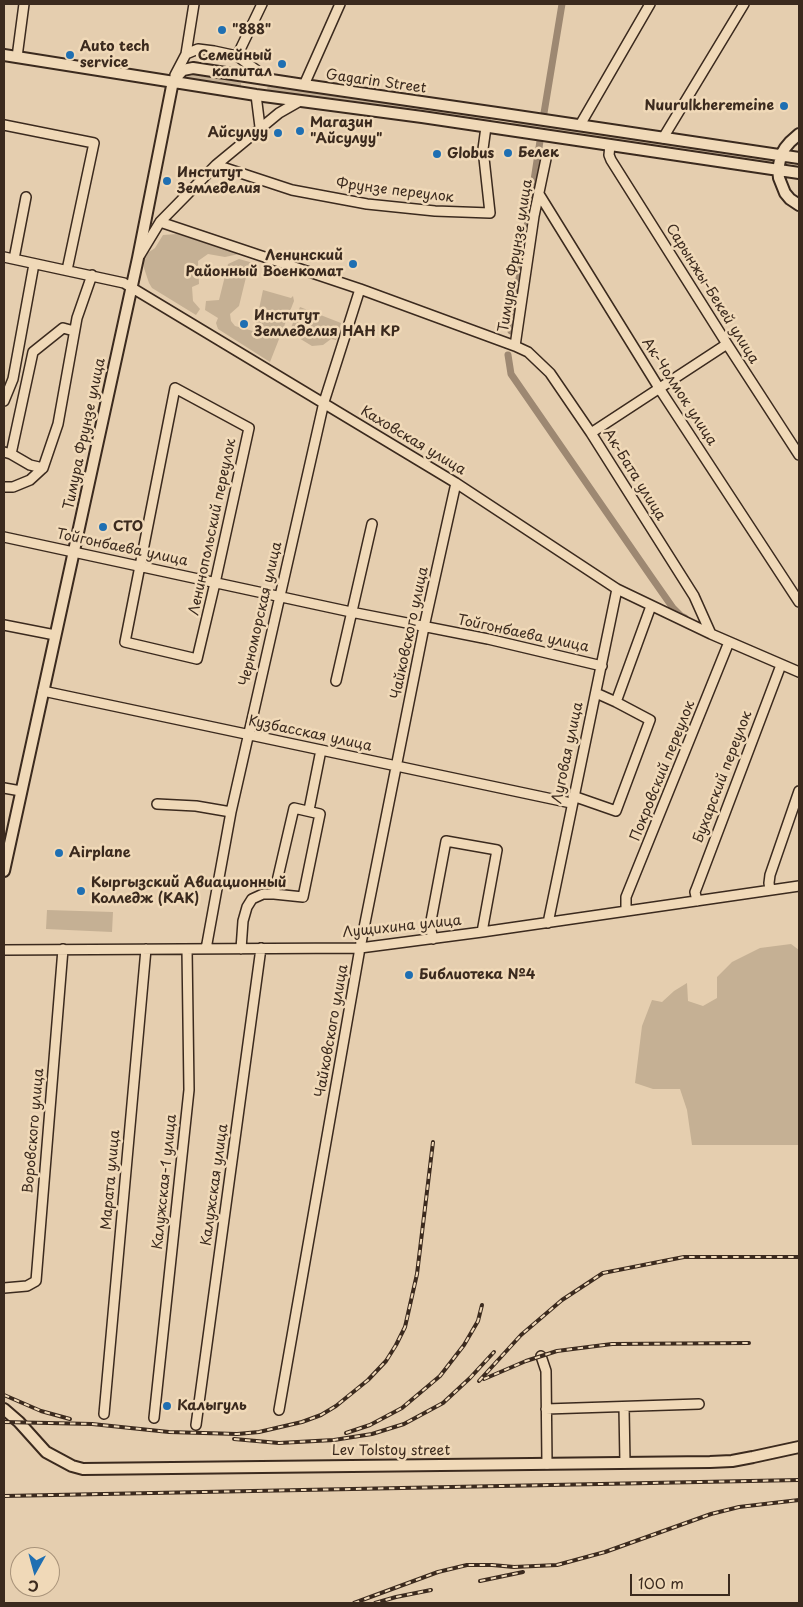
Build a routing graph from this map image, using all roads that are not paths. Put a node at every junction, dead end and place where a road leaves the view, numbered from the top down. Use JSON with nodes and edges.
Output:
{"nodes":[{"id":1,"x":24,"y":4,"type":"edge"},
{"id":2,"x":194,"y":4,"type":"edge"},
{"id":3,"x":262,"y":4,"type":"edge"},
{"id":4,"x":340,"y":4,"type":"edge"},
{"id":5,"x":650,"y":4,"type":"edge"},
{"id":6,"x":744,"y":4,"type":"edge"},
{"id":7,"x":186,"y":54,"type":"junction"},
{"id":8,"x":4,"y":55,"type":"edge"},
{"id":9,"x":237,"y":56,"type":"junction"},
{"id":10,"x":17,"y":57,"type":"junction"},
{"id":11,"x":258,"y":78,"type":"junction"},
{"id":12,"x":173,"y":81,"type":"junction"},
{"id":13,"x":304,"y":85,"type":"junction"},
{"id":14,"x":256,"y":95,"type":"junction"},
{"id":15,"x":300,"y":101,"type":"junction"},
{"id":16,"x":4,"y":125,"type":"edge"},
{"id":17,"x":580,"y":125,"type":"junction"},
{"id":18,"x":260,"y":127,"type":"junction"},
{"id":19,"x":486,"y":127,"type":"junction"},
{"id":20,"x":799,"y":134,"type":"edge"},
{"id":21,"x":663,"y":138,"type":"junction"},
{"id":22,"x":610,"y":145,"type":"junction"},
{"id":23,"x":547,"y":154,"type":"dead end"},
{"id":24,"x":781,"y":155,"type":"junction"},
{"id":25,"x":799,"y":158,"type":"edge"},
{"id":26,"x":216,"y":165,"type":"junction"},
{"id":27,"x":778,"y":170,"type":"junction"},
{"id":28,"x":799,"y":173,"type":"edge"},
{"id":29,"x":539,"y":194,"type":"junction"},
{"id":30,"x":26,"y":197,"type":"dead end"},
{"id":31,"x":799,"y":205,"type":"edge"},
{"id":32,"x":160,"y":222,"type":"junction"},
{"id":33,"x":4,"y":257,"type":"edge"},
{"id":34,"x":138,"y":258,"type":"junction"},
{"id":35,"x":14,"y":259,"type":"junction"},
{"id":36,"x":34,"y":264,"type":"junction"},
{"id":37,"x":67,"y":270,"type":"junction"},
{"id":38,"x":92,"y":275,"type":"junction"},
{"id":39,"x":131,"y":287,"type":"junction"},
{"id":40,"x":360,"y":289,"type":"junction"},
{"id":41,"x":74,"y":332,"type":"junction"},
{"id":42,"x":726,"y":344,"type":"junction"},
{"id":43,"x":515,"y":346,"type":"junction"},
{"id":44,"x":659,"y":388,"type":"junction"},
{"id":45,"x":4,"y":401,"type":"edge"},
{"id":46,"x":324,"y":402,"type":"junction"},
{"id":47,"x":591,"y":433,"type":"junction"},
{"id":48,"x":7,"y":453,"type":"edge"},
{"id":49,"x":799,"y":454,"type":"edge"},
{"id":50,"x":43,"y":468,"type":"junction"},
{"id":51,"x":456,"y":483,"type":"junction"},
{"id":52,"x":4,"y":487,"type":"edge"},
{"id":53,"x":372,"y":524,"type":"dead end"},
{"id":54,"x":4,"y":537,"type":"edge"},
{"id":55,"x":73,"y":551,"type":"junction"},
{"id":56,"x":140,"y":566,"type":"junction"},
{"id":57,"x":215,"y":582,"type":"junction"},
{"id":58,"x":617,"y":590,"type":"junction"},
{"id":59,"x":279,"y":596,"type":"junction"},
{"id":60,"x":799,"y":602,"type":"edge"},
{"id":61,"x":651,"y":606,"type":"junction"},
{"id":62,"x":351,"y":612,"type":"junction"},
{"id":63,"x":4,"y":625,"type":"edge"},
{"id":64,"x":424,"y":628,"type":"junction"},
{"id":65,"x":711,"y":634,"type":"junction"},
{"id":66,"x":55,"y":635,"type":"junction"},
{"id":67,"x":730,"y":642,"type":"junction"},
{"id":68,"x":781,"y":665,"type":"junction"},
{"id":69,"x":602,"y":666,"type":"junction"},
{"id":70,"x":799,"y":672,"type":"edge"},
{"id":71,"x":336,"y":681,"type":"dead end"},
{"id":72,"x":43,"y":691,"type":"junction"},
{"id":73,"x":596,"y":693,"type":"junction"},
{"id":74,"x":616,"y":702,"type":"junction"},
{"id":75,"x":249,"y":734,"type":"junction"},
{"id":76,"x":321,"y":750,"type":"junction"},
{"id":77,"x":397,"y":767,"type":"junction"},
{"id":78,"x":4,"y":788,"type":"edge"},
{"id":79,"x":799,"y":790,"type":"edge"},
{"id":80,"x":21,"y":791,"type":"junction"},
{"id":81,"x":572,"y":800,"type":"junction"},
{"id":82,"x":157,"y":804,"type":"dead end"},
{"id":83,"x":309,"y":810,"type":"junction"},
{"id":84,"x":231,"y":812,"type":"junction"},
{"id":85,"x":4,"y":871,"type":"edge"},
{"id":86,"x":799,"y":886,"type":"edge"},
{"id":87,"x":770,"y":890,"type":"junction"},
{"id":88,"x":274,"y":894,"type":"junction"},
{"id":89,"x":697,"y":901,"type":"junction"},
{"id":90,"x":626,"y":911,"type":"junction"},
{"id":91,"x":548,"y":923,"type":"junction"},
{"id":92,"x":482,"y":932,"type":"junction"},
{"id":93,"x":433,"y":939,"type":"junction"},
{"id":94,"x":261,"y":948,"type":"junction"},
{"id":95,"x":360,"y":948,"type":"junction"},
{"id":96,"x":63,"y":949,"type":"junction"},
{"id":97,"x":146,"y":949,"type":"junction"},
{"id":98,"x":187,"y":949,"type":"junction"},
{"id":99,"x":206,"y":949,"type":"junction"},
{"id":100,"x":241,"y":949,"type":"junction"},
{"id":101,"x":4,"y":950,"type":"edge"},
{"id":102,"x":4,"y":1288,"type":"edge"},
{"id":103,"x":541,"y":1356,"type":"dead end"},
{"id":104,"x":699,"y":1404,"type":"dead end"},
{"id":105,"x":624,"y":1406,"type":"junction"},
{"id":106,"x":4,"y":1409,"type":"edge"},
{"id":107,"x":546,"y":1409,"type":"junction"},
{"id":108,"x":279,"y":1410,"type":"dead end"},
{"id":109,"x":104,"y":1414,"type":"dead end"},
{"id":110,"x":154,"y":1418,"type":"dead end"},
{"id":111,"x":196,"y":1425,"type":"dead end"},
{"id":112,"x":799,"y":1447,"type":"edge"},
{"id":113,"x":625,"y":1463,"type":"junction"},
{"id":114,"x":547,"y":1464,"type":"junction"}],
"edges":[{"from":1,"to":10,"type":"street"},
{"from":2,"to":7,"type":"street","name":"Тимура Фрунзе улица"},
{"from":3,"to":9,"type":"street"},
{"from":4,"to":13,"type":"street"},
{"from":5,"to":17,"type":"street"},
{"from":6,"to":21,"type":"street"},
{"from":7,"to":9,"type":"street"},
{"from":7,"to":12,"type":"street","name":"Тимура Фрунзе улица"},
{"from":8,"to":10,"type":"main road","name":"Gagarin Street"},
{"from":9,"to":11,"type":"street"},
{"from":10,"to":12,"type":"main road","name":"Gagarin Street"},
{"from":11,"to":12,"type":"main road","name":"Gagarin Street"},
{"from":11,"to":13,"type":"main road","name":"Gagarin Street"},
{"from":11,"to":14,"type":"main road"},
{"from":12,"to":14,"type":"main road","name":"Gagarin Street"},
{"from":12,"to":34,"type":"main road","name":"Тимура Фрунзе улица"},
{"from":13,"to":17,"type":"main road","name":"Gagarin Street"},
{"from":14,"to":15,"type":"main road","name":"Gagarin Street"},
{"from":14,"to":18,"type":"street"},
{"from":15,"to":18,"type":"street"},
{"from":15,"to":19,"type":"main road","name":"Gagarin Street"},
{"from":16,"to":37,"type":"street"},
{"from":17,"to":21,"type":"main road","name":"Gagarin Street"},
{"from":18,"to":26,"type":"street"},
{"from":19,"to":22,"type":"main road","name":"Gagarin Street"},
{"from":19,"to":26,"type":"street","name":"Фрунзе переулок"},
{"from":20,"to":24,"type":"main road"},
{"from":21,"to":24,"type":"main road","name":"Gagarin Street"},
{"from":22,"to":27,"type":"main road","name":"Gagarin Street"},
{"from":22,"to":42,"type":"street","name":"Сарынжы-Бекей улица"},
{"from":23,"to":29,"type":"street","name":"Тимура Фрунзе улица"},
{"from":24,"to":25,"type":"main road","name":"Gagarin Street"},
{"from":24,"to":27,"type":"main road"},
{"from":26,"to":32,"type":"street"},
{"from":27,"to":28,"type":"main road","name":"Gagarin Street"},
{"from":27,"to":31,"type":"main road"},
{"from":29,"to":43,"type":"street","name":"Тимура Фрунзе улица"},
{"from":29,"to":44,"type":"street","name":"Ак-Чолмок улица"},
{"from":30,"to":35,"type":"street"},
{"from":32,"to":34,"type":"street"},
{"from":32,"to":40,"type":"street","name":"Тимура Фрунзе улица"},
{"from":33,"to":35,"type":"street","name":"Каховская улица"},
{"from":34,"to":39,"type":"main road","name":"Тимура Фрунзе улица"},
{"from":35,"to":36,"type":"street","name":"Каховская улица"},
{"from":36,"to":37,"type":"street","name":"Каховская улица"},
{"from":36,"to":45,"type":"street"},
{"from":37,"to":38,"type":"street","name":"Каховская улица"},
{"from":38,"to":39,"type":"street","name":"Каховская улица"},
{"from":38,"to":41,"type":"street"},
{"from":39,"to":46,"type":"street","name":"Каховская улица"},
{"from":39,"to":55,"type":"main road","name":"Тимура Фрунзе улица"},
{"from":40,"to":43,"type":"street","name":"Тимура Фрунзе улица"},
{"from":40,"to":46,"type":"street","name":"Черноморская улица"},
{"from":41,"to":48,"type":"street"},
{"from":41,"to":50,"type":"street"},
{"from":42,"to":44,"type":"street"},
{"from":42,"to":49,"type":"street","name":"Сарынжы-Бекей улица"},
{"from":43,"to":47,"type":"street","name":"Ак-Бата улица"},
{"from":44,"to":47,"type":"street"},
{"from":44,"to":60,"type":"street","name":"Ак-Чолмок улица"},
{"from":46,"to":51,"type":"street","name":"Каховская улица"},
{"from":46,"to":59,"type":"street","name":"Черноморская улица"},
{"from":47,"to":65,"type":"street","name":"Ак-Бата улица"},
{"from":48,"to":50,"type":"street"},
{"from":50,"to":52,"type":"street"},
{"from":51,"to":58,"type":"street","name":"Каховская улица"},
{"from":51,"to":64,"type":"street","name":"Чайковского улица"},
{"from":53,"to":62,"type":"street"},
{"from":54,"to":55,"type":"street","name":"Тойгонбаева улица"},
{"from":55,"to":56,"type":"street","name":"Тойгонбаева улица"},
{"from":55,"to":66,"type":"main road","name":"Тимура Фрунзе улица"},
{"from":56,"to":57,"type":"street","name":"Тойгонбаева улица"},
{"from":56,"to":57,"type":"street","name":"Ленинопольский переулок"},
{"from":56,"to":57,"type":"street","name":"Ленинопольский переулок"},
{"from":57,"to":59,"type":"street","name":"Тойгонбаева улица"},
{"from":58,"to":61,"type":"street","name":"Каховская улица"},
{"from":58,"to":69,"type":"street","name":"Луговая улица"},
{"from":59,"to":62,"type":"street","name":"Тойгонбаева улица"},
{"from":59,"to":75,"type":"street","name":"Черноморская улица"},
{"from":61,"to":65,"type":"street","name":"Каховская улица"},
{"from":61,"to":74,"type":"street"},
{"from":62,"to":64,"type":"street","name":"Тойгонбаева улица"},
{"from":62,"to":71,"type":"street"},
{"from":63,"to":66,"type":"street"},
{"from":64,"to":69,"type":"street","name":"Тойгонбаева улица"},
{"from":64,"to":77,"type":"street","name":"Чайковского улица"},
{"from":65,"to":67,"type":"street","name":"Каховская улица"},
{"from":66,"to":72,"type":"main road","name":"Тимура Фрунзе улица"},
{"from":67,"to":68,"type":"street","name":"Каховская улица"},
{"from":67,"to":90,"type":"street","name":"Покровский переулок"},
{"from":68,"to":70,"type":"street","name":"Каховская улица"},
{"from":68,"to":89,"type":"street","name":"Бухарский переулок"},
{"from":69,"to":73,"type":"street","name":"Луговая улица"},
{"from":72,"to":75,"type":"street","name":"Кузбасская улица"},
{"from":72,"to":80,"type":"main road","name":"Тимура Фрунзе улица"},
{"from":73,"to":74,"type":"street"},
{"from":73,"to":81,"type":"street","name":"Луговая улица"},
{"from":74,"to":81,"type":"street","name":"Кузбасская улица"},
{"from":75,"to":76,"type":"street","name":"Кузбасская улица"},
{"from":75,"to":84,"type":"street","name":"Черноморская улица"},
{"from":76,"to":77,"type":"street","name":"Кузбасская улица"},
{"from":76,"to":83,"type":"street"},
{"from":77,"to":81,"type":"street","name":"Кузбасская улица"},
{"from":77,"to":95,"type":"street","name":"Чайковского улица"},
{"from":78,"to":80,"type":"street"},
{"from":79,"to":87,"type":"street"},
{"from":80,"to":85,"type":"main road","name":"Тимура Фрунзе улица"},
{"from":81,"to":91,"type":"street","name":"Луговая улица"},
{"from":82,"to":84,"type":"street"},
{"from":83,"to":88,"type":"street"},
{"from":83,"to":88,"type":"street"},
{"from":84,"to":99,"type":"street","name":"Черноморская улица"},
{"from":86,"to":87,"type":"street","name":"Лущихина улица"},
{"from":87,"to":89,"type":"street","name":"Лущихина улица"},
{"from":88,"to":100,"type":"street"},
{"from":89,"to":90,"type":"street","name":"Лущихина улица"},
{"from":90,"to":91,"type":"street","name":"Лущихина улица"},
{"from":91,"to":92,"type":"street","name":"Лущихина улица"},
{"from":92,"to":93,"type":"street","name":"Лущихина улица"},
{"from":92,"to":93,"type":"street"},
{"from":93,"to":95,"type":"street","name":"Лущихина улица"},
{"from":94,"to":95,"type":"street","name":"Лущихина улица"},
{"from":94,"to":100,"type":"street","name":"Лущихина улица"},
{"from":94,"to":111,"type":"street","name":"Калужская улица"},
{"from":95,"to":108,"type":"street","name":"Чайковского улица"},
{"from":96,"to":97,"type":"street","name":"Лущихина улица"},
{"from":96,"to":101,"type":"street","name":"Лущихина улица"},
{"from":96,"to":102,"type":"street","name":"Воровского улица"},
{"from":97,"to":98,"type":"street","name":"Лущихина улица"},
{"from":97,"to":109,"type":"street","name":"Марата улица"},
{"from":98,"to":99,"type":"street","name":"Лущихина улица"},
{"from":98,"to":110,"type":"street","name":"Калужская-1 улица"},
{"from":99,"to":100,"type":"street","name":"Лущихина улица"},
{"from":103,"to":107,"type":"street"},
{"from":104,"to":105,"type":"street"},
{"from":105,"to":107,"type":"street"},
{"from":105,"to":113,"type":"street"},
{"from":106,"to":114,"type":"main road","name":"Lev Tolstoy street"},
{"from":107,"to":114,"type":"street"},
{"from":112,"to":113,"type":"main road","name":"Lev Tolstoy street"},
{"from":113,"to":114,"type":"main road","name":"Lev Tolstoy street"}]}
